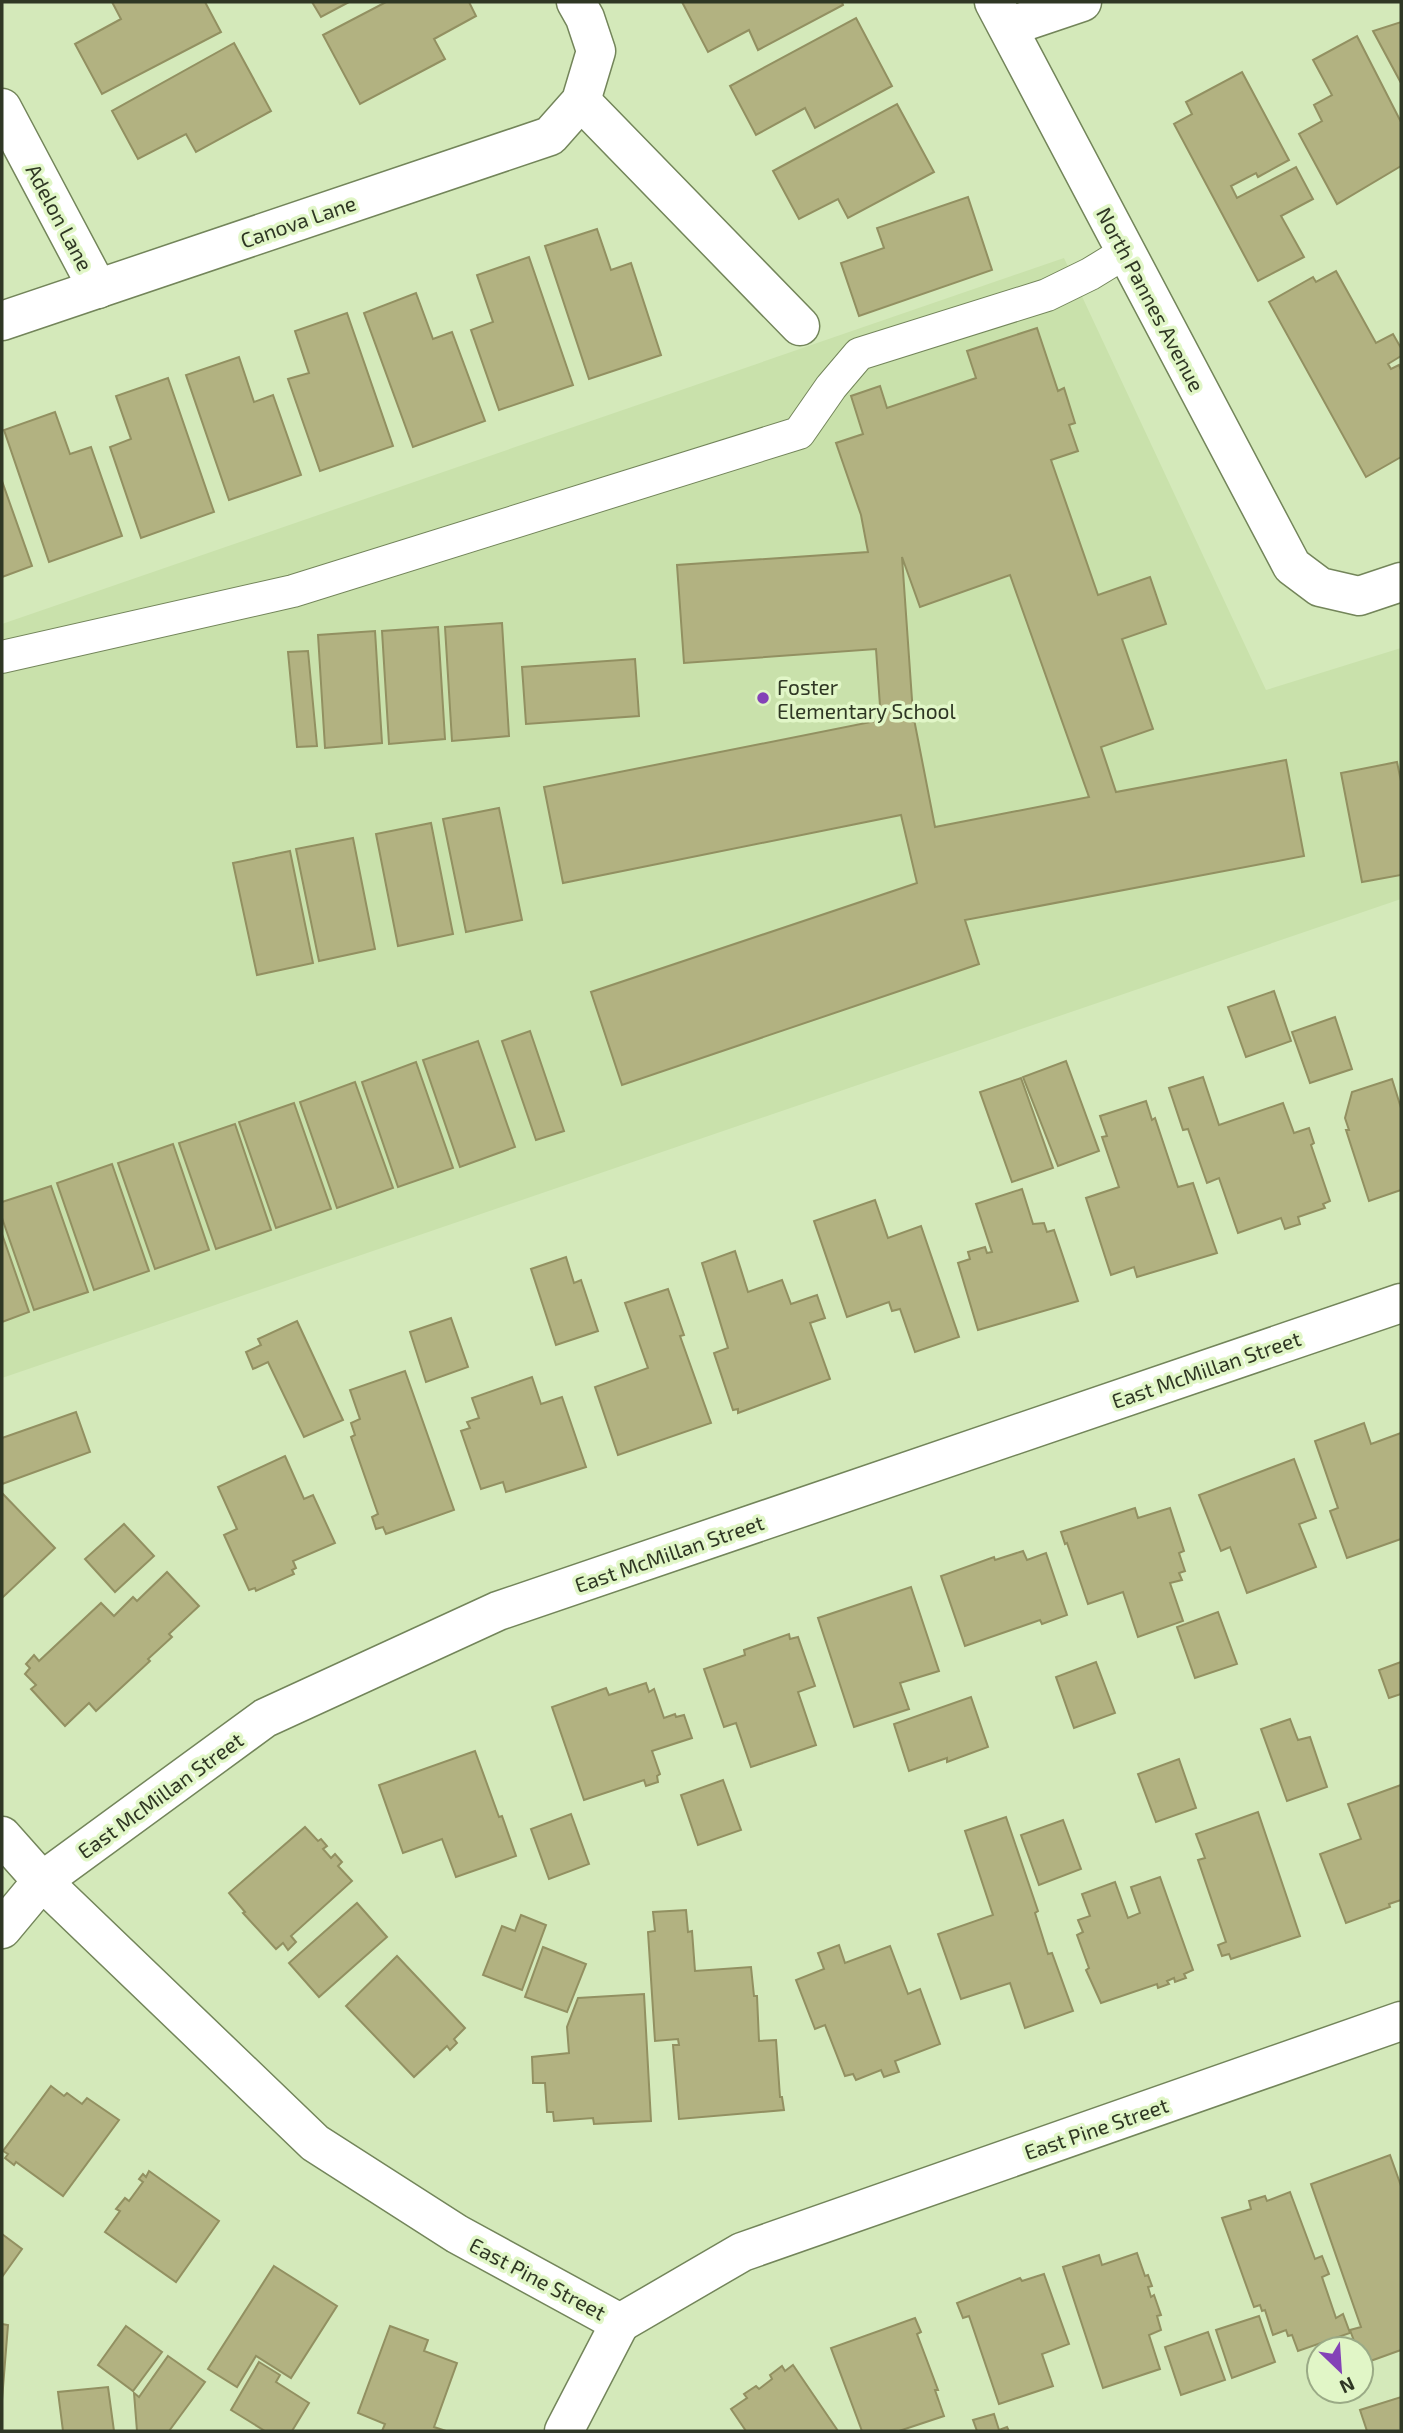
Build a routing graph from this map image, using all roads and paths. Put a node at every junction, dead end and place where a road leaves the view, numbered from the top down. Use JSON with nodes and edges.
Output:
{"nodes":[{"id":1,"x":576,"y":2,"type":"edge"},
{"id":2,"x":1082,"y":2,"type":"edge"},
{"id":3,"x":1001,"y":14,"type":"edge"},
{"id":4,"x":581,"y":101,"type":"junction"},
{"id":5,"x":2,"y":108,"type":"edge"},
{"id":6,"x":1126,"y":252,"type":"junction"},
{"id":7,"x":98,"y":289,"type":"junction"},
{"id":8,"x":2,"y":321,"type":"edge"},
{"id":9,"x":800,"y":326,"type":"dead end"},
{"id":10,"x":1401,"y":582,"type":"edge"},
{"id":11,"x":2,"y":657,"type":"edge"},
{"id":12,"x":1401,"y":1303,"type":"edge"},
{"id":13,"x":2,"y":1836,"type":"edge"},
{"id":14,"x":42,"y":1881,"type":"junction"},
{"id":15,"x":2,"y":1929,"type":"edge"},
{"id":16,"x":1401,"y":2021,"type":"edge"},
{"id":17,"x":620,"y":2323,"type":"junction"},
{"id":18,"x":564,"y":2431,"type":"edge"}],
"edges":[{"from":1,"to":4,"type":"street"},
{"from":2,"to":3,"type":"street"},
{"from":3,"to":6,"type":"street","name":"North Pannes Avenue"},
{"from":4,"to":7,"type":"street","name":"Canova Lane"},
{"from":4,"to":9,"type":"street"},
{"from":5,"to":7,"type":"street","name":"Adelon Lane"},
{"from":6,"to":10,"type":"street","name":"North Pannes Avenue"},
{"from":6,"to":11,"type":"lane"},
{"from":7,"to":8,"type":"street","name":"Canova Lane"},
{"from":12,"to":14,"type":"street","name":"East McMillan Street"},
{"from":13,"to":14,"type":"street"},
{"from":14,"to":15,"type":"street","name":"East McMillan Street"},
{"from":14,"to":17,"type":"street","name":"East Pine Street"},
{"from":16,"to":17,"type":"street","name":"East Pine Street"},
{"from":17,"to":18,"type":"street"}]}
